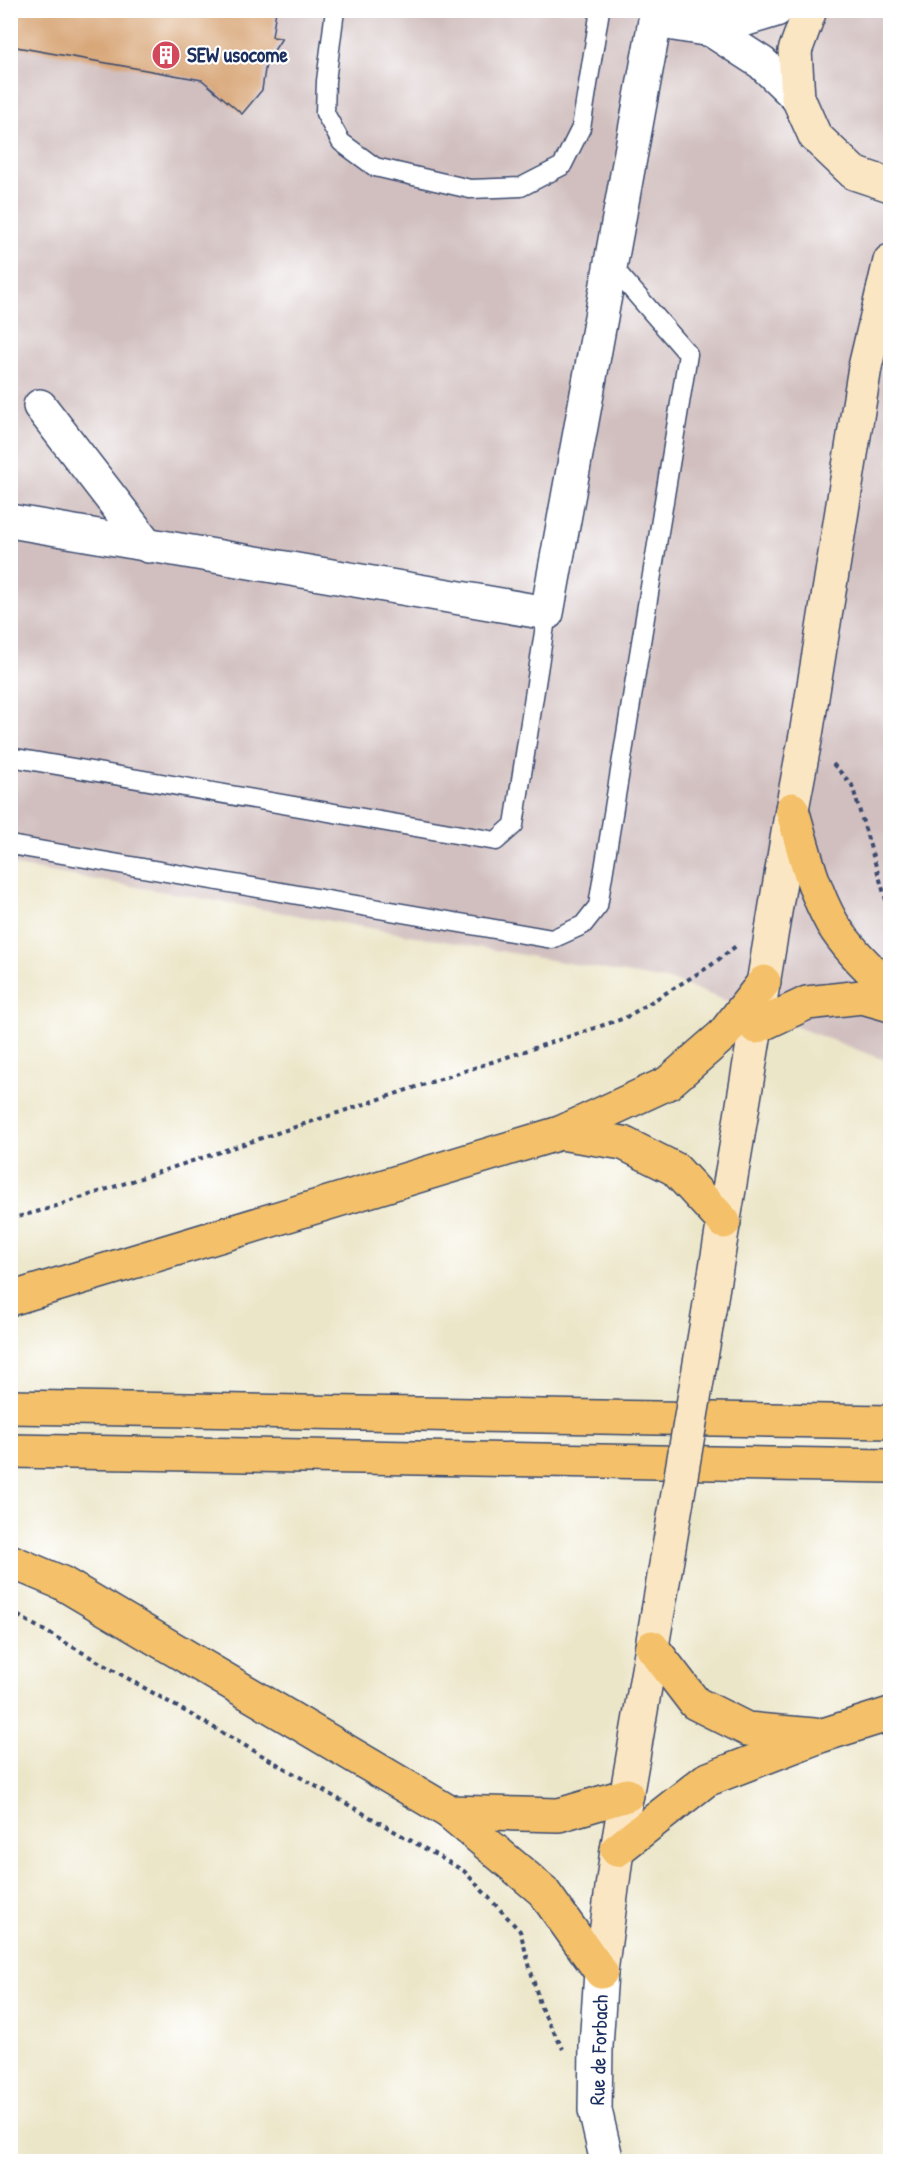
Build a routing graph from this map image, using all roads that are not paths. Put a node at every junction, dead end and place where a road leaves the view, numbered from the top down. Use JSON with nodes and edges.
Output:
{"nodes":[{"id":1,"x":336,"y":10,"type":"edge"},
{"id":2,"x":600,"y":10,"type":"edge"},
{"id":3,"x":776,"y":10,"type":"edge"},
{"id":4,"x":810,"y":10,"type":"edge"},
{"id":5,"x":656,"y":16,"type":"edge"},
{"id":6,"x":711,"y":30,"type":"junction"},
{"id":7,"x":798,"y":98,"type":"junction"},
{"id":8,"x":891,"y":185,"type":"edge"},
{"id":9,"x":891,"y":261,"type":"edge"},
{"id":10,"x":610,"y":264,"type":"junction"},
{"id":11,"x":40,"y":406,"type":"dead end"},
{"id":12,"x":10,"y":521,"type":"edge"},
{"id":13,"x":148,"y":546,"type":"junction"},
{"id":14,"x":547,"y":613,"type":"junction"},
{"id":15,"x":10,"y":757,"type":"edge"},
{"id":16,"x":792,"y":809,"type":"junction"},
{"id":17,"x":10,"y":844,"type":"edge"},
{"id":18,"x":764,"y":982,"type":"junction"},
{"id":19,"x":891,"y":989,"type":"edge"},
{"id":20,"x":891,"y":1005,"type":"edge"},
{"id":21,"x":756,"y":1027,"type":"junction"},
{"id":22,"x":560,"y":1133,"type":"junction"},
{"id":23,"x":724,"y":1222,"type":"junction"},
{"id":24,"x":10,"y":1299,"type":"edge"},
{"id":25,"x":10,"y":1407,"type":"edge"},
{"id":26,"x":891,"y":1422,"type":"edge"},
{"id":27,"x":10,"y":1451,"type":"edge"},
{"id":28,"x":891,"y":1466,"type":"edge"},
{"id":29,"x":10,"y":1562,"type":"edge"},
{"id":30,"x":652,"y":1647,"type":"junction"},
{"id":31,"x":891,"y":1714,"type":"edge"},
{"id":32,"x":820,"y":1736,"type":"junction"},
{"id":33,"x":627,"y":1795,"type":"junction"},
{"id":34,"x":449,"y":1812,"type":"junction"},
{"id":35,"x":616,"y":1850,"type":"junction"},
{"id":36,"x":602,"y":1972,"type":"junction"},
{"id":37,"x":607,"y":2162,"type":"edge"}],
"edges":[{"from":1,"to":2,"type":"lane"},
{"from":3,"to":6,"type":"street"},
{"from":4,"to":7,"type":"main road"},
{"from":5,"to":6,"type":"street"},
{"from":5,"to":10,"type":"street"},
{"from":6,"to":7,"type":"street"},
{"from":7,"to":8,"type":"main road"},
{"from":9,"to":16,"type":"main road"},
{"from":10,"to":14,"type":"street"},
{"from":10,"to":17,"type":"lane"},
{"from":11,"to":13,"type":"street"},
{"from":12,"to":13,"type":"street"},
{"from":13,"to":14,"type":"street"},
{"from":14,"to":15,"type":"lane"},
{"from":16,"to":18,"type":"main road"},
{"from":16,"to":19,"type":"highway"},
{"from":18,"to":21,"type":"main road"},
{"from":18,"to":22,"type":"highway"},
{"from":20,"to":21,"type":"highway"},
{"from":21,"to":23,"type":"main road"},
{"from":22,"to":23,"type":"highway"},
{"from":22,"to":24,"type":"highway"},
{"from":23,"to":30,"type":"main road","bridge":true},
{"from":25,"to":26,"type":"highway"},
{"from":27,"to":28,"type":"highway"},
{"from":29,"to":34,"type":"highway"},
{"from":30,"to":32,"type":"highway"},
{"from":30,"to":33,"type":"main road"},
{"from":31,"to":32,"type":"highway"},
{"from":32,"to":35,"type":"highway"},
{"from":33,"to":34,"type":"highway"},
{"from":33,"to":35,"type":"main road"},
{"from":34,"to":36,"type":"highway"},
{"from":35,"to":36,"type":"main road"},
{"from":36,"to":37,"type":"street","name":"Rue de Forbach"}]}
